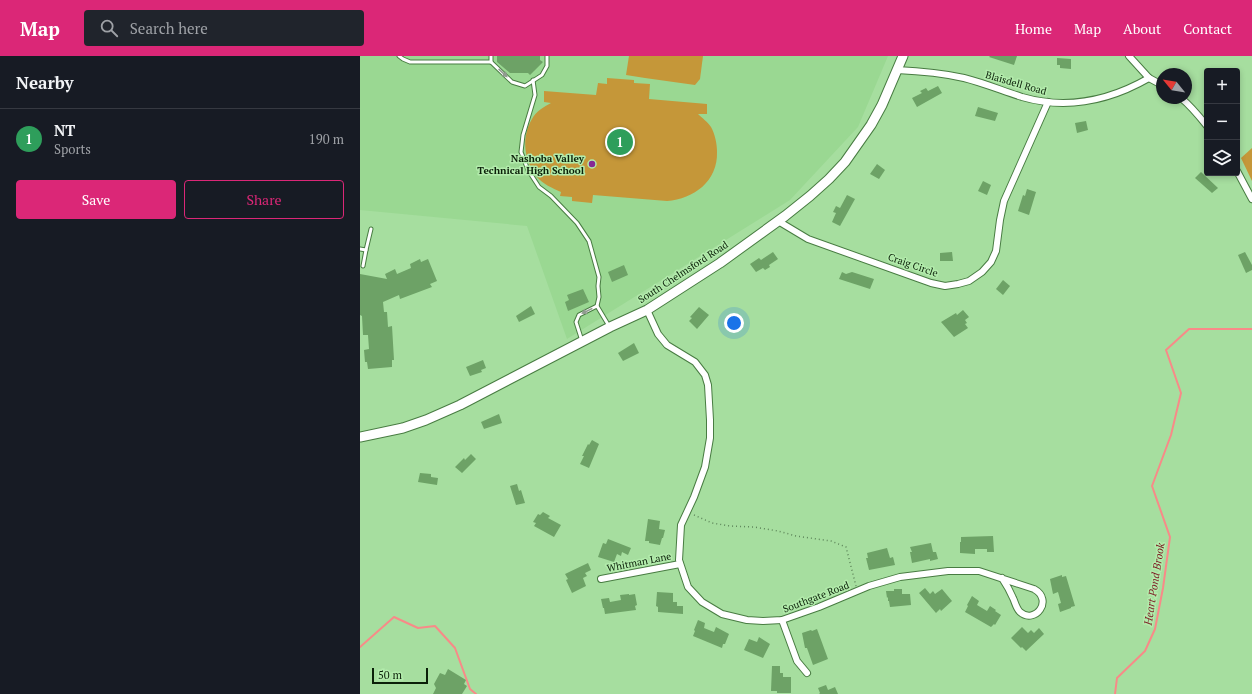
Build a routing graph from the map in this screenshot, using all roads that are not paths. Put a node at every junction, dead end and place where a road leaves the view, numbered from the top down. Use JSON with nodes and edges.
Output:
{"nodes":[{"id":1,"x":399,"y":56,"type":"edge"},
{"id":2,"x":491,"y":56,"type":"edge"},
{"id":3,"x":547,"y":56,"type":"edge"},
{"id":4,"x":903,"y":56,"type":"edge"},
{"id":5,"x":1129,"y":56,"type":"edge"},
{"id":6,"x":491,"y":62,"type":"junction"},
{"id":7,"x":897,"y":70,"type":"junction"},
{"id":8,"x":1149,"y":78,"type":"junction"},
{"id":9,"x":533,"y":80,"type":"junction"},
{"id":10,"x":1156,"y":82,"type":"edge"},
{"id":11,"x":1048,"y":102,"type":"junction"},
{"id":12,"x":1189,"y":104,"type":"edge"},
{"id":13,"x":1204,"y":122,"type":"edge"},
{"id":14,"x":1240,"y":176,"type":"edge"},
{"id":15,"x":1252,"y":199,"type":"edge"},
{"id":16,"x":778,"y":221,"type":"junction"},
{"id":17,"x":372,"y":229,"type":"dead end"},
{"id":18,"x":360,"y":249,"type":"edge"},
{"id":19,"x":366,"y":250,"type":"junction"},
{"id":20,"x":363,"y":266,"type":"dead end"},
{"id":21,"x":597,"y":306,"type":"junction"},
{"id":22,"x":647,"y":310,"type":"junction"},
{"id":23,"x":610,"y":327,"type":"junction"},
{"id":24,"x":582,"y":342,"type":"junction"},
{"id":25,"x":360,"y":437,"type":"edge"},
{"id":26,"x":680,"y":564,"type":"junction"},
{"id":27,"x":1002,"y":578,"type":"junction"},
{"id":28,"x":601,"y":579,"type":"dead end"},
{"id":29,"x":782,"y":620,"type":"junction"},
{"id":30,"x":807,"y":673,"type":"dead end"}],
"edges":[{"from":1,"to":6,"type":"lane"},
{"from":2,"to":6,"type":"lane"},
{"from":3,"to":9,"type":"lane"},
{"from":4,"to":7,"type":"main road","name":"South Chelmsford Road"},
{"from":5,"to":8,"type":"street"},
{"from":6,"to":9,"type":"lane","one_way":true},
{"from":7,"to":11,"type":"street","name":"Blaisdell Road"},
{"from":7,"to":16,"type":"main road","name":"South Chelmsford Road"},
{"from":8,"to":10,"type":"street"},
{"from":8,"to":11,"type":"street","name":"Blaisdell Road"},
{"from":9,"to":21,"type":"lane"},
{"from":11,"to":16,"type":"street","name":"Craig Circle"},
{"from":12,"to":13,"type":"street"},
{"from":14,"to":15,"type":"street"},
{"from":16,"to":22,"type":"main road","name":"South Chelmsford Road"},
{"from":17,"to":19,"type":"lane"},
{"from":18,"to":19,"type":"lane"},
{"from":19,"to":20,"type":"lane"},
{"from":21,"to":23,"type":"lane"},
{"from":21,"to":24,"type":"lane","one_way":true},
{"from":22,"to":23,"type":"main road","name":"South Chelmsford Road"},
{"from":22,"to":26,"type":"street","name":"Southgate Road"},
{"from":23,"to":24,"type":"main road","name":"South Chelmsford Road"},
{"from":24,"to":25,"type":"main road","name":"South Chelmsford Road"},
{"from":26,"to":28,"type":"street","name":"Whitman Lane"},
{"from":26,"to":29,"type":"street","name":"Southgate Road"},
{"from":27,"to":27,"type":"street","name":"Southgate Road"},
{"from":27,"to":29,"type":"street","name":"Southgate Road"},
{"from":29,"to":30,"type":"street"}]}
